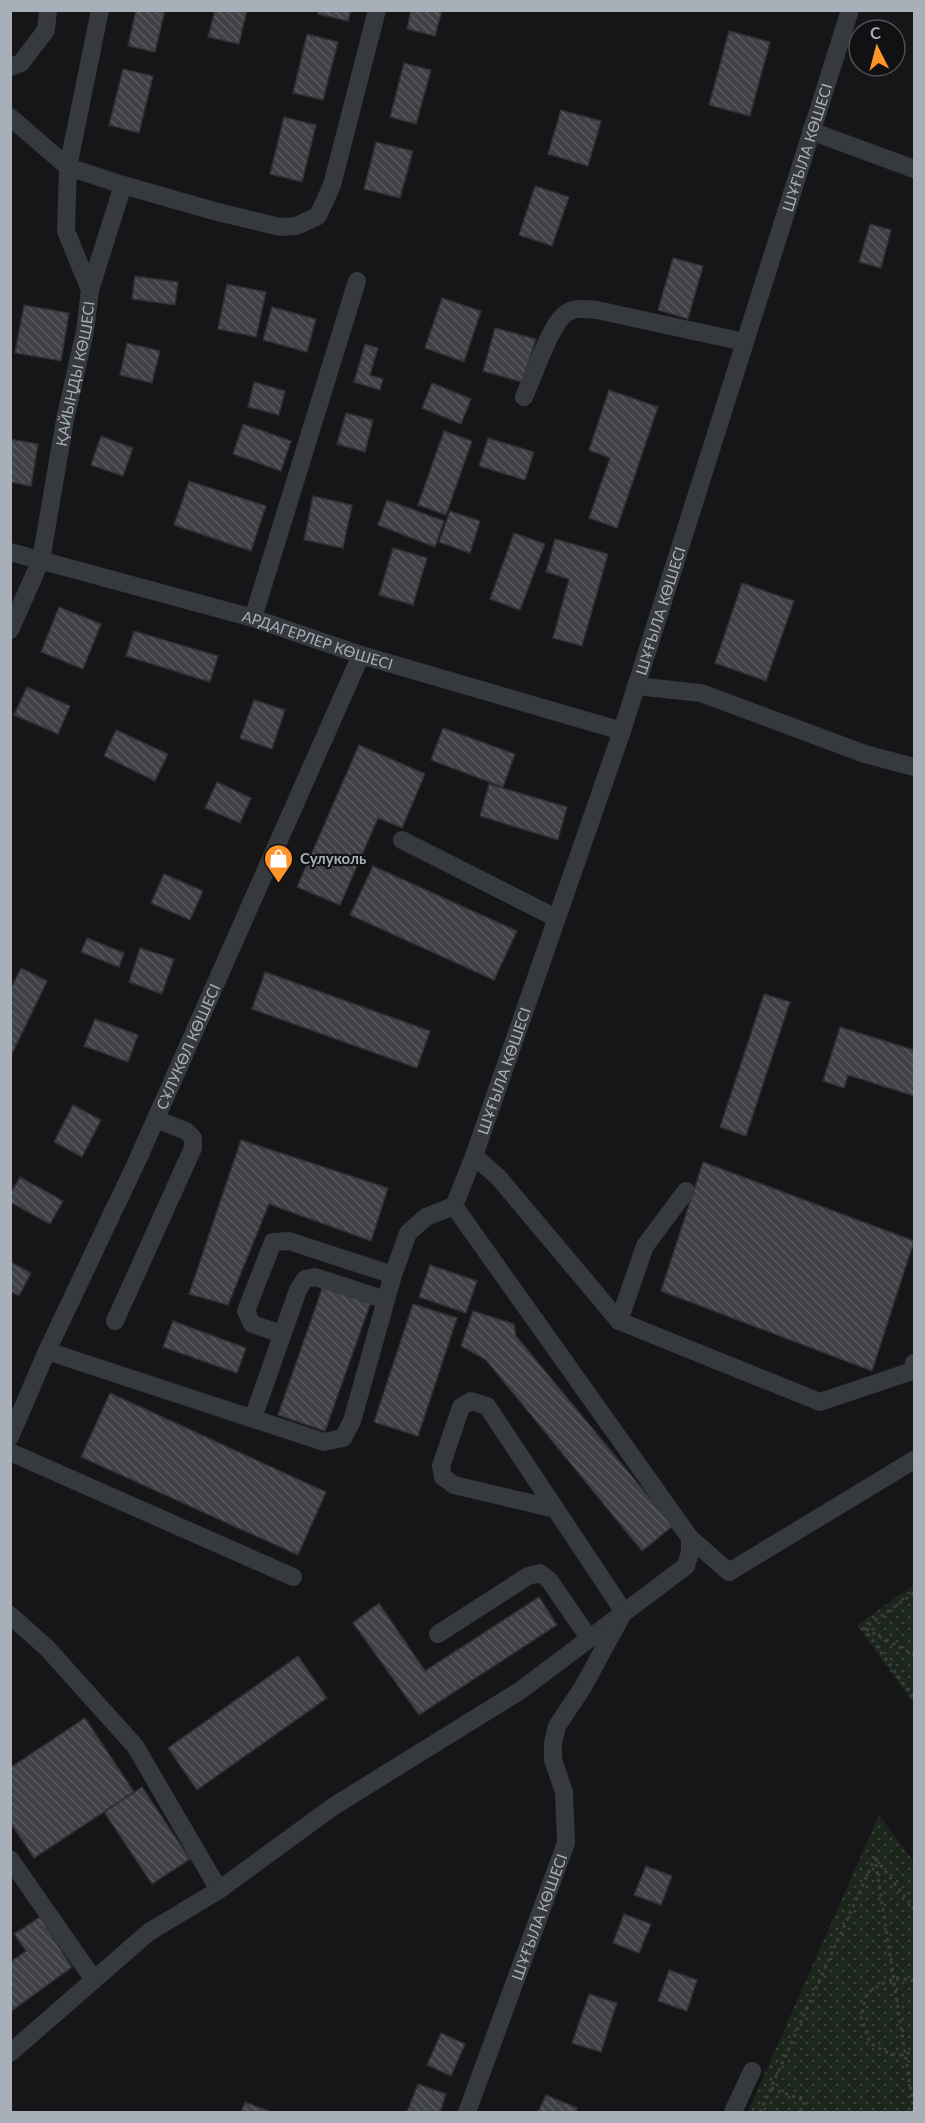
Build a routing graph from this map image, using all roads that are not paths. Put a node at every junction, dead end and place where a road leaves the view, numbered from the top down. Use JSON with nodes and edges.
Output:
{"nodes":[{"id":1,"x":48,"y":10,"type":"edge"},
{"id":2,"x":100,"y":10,"type":"edge"},
{"id":3,"x":377,"y":10,"type":"edge"},
{"id":4,"x":850,"y":10,"type":"edge"},
{"id":5,"x":10,"y":67,"type":"edge"},
{"id":6,"x":10,"y":117,"type":"edge"},
{"id":7,"x":811,"y":131,"type":"junction"},
{"id":8,"x":68,"y":167,"type":"junction"},
{"id":9,"x":915,"y":169,"type":"edge"},
{"id":10,"x":123,"y":185,"type":"junction"},
{"id":11,"x":357,"y":281,"type":"dead end"},
{"id":12,"x":90,"y":290,"type":"junction"},
{"id":13,"x":744,"y":342,"type":"junction"},
{"id":14,"x":524,"y":397,"type":"dead end"},
{"id":15,"x":10,"y":552,"type":"edge"},
{"id":16,"x":41,"y":561,"type":"junction"},
{"id":17,"x":253,"y":618,"type":"junction"},
{"id":18,"x":10,"y":630,"type":"edge"},
{"id":19,"x":361,"y":655,"type":"junction"},
{"id":20,"x":636,"y":686,"type":"junction"},
{"id":21,"x":622,"y":731,"type":"junction"},
{"id":22,"x":915,"y":767,"type":"edge"},
{"id":23,"x":402,"y":840,"type":"dead end"},
{"id":24,"x":556,"y":918,"type":"junction"},
{"id":25,"x":156,"y":1119,"type":"junction"},
{"id":26,"x":474,"y":1156,"type":"junction"},
{"id":27,"x":686,"y":1191,"type":"dead end"},
{"id":28,"x":454,"y":1206,"type":"junction"},
{"id":29,"x":393,"y":1275,"type":"junction"},
{"id":30,"x":386,"y":1300,"type":"junction"},
{"id":31,"x":115,"y":1321,"type":"dead end"},
{"id":32,"x":620,"y":1321,"type":"junction"},
{"id":33,"x":282,"y":1334,"type":"junction"},
{"id":34,"x":48,"y":1351,"type":"junction"},
{"id":35,"x":915,"y":1363,"type":"edge"},
{"id":36,"x":253,"y":1418,"type":"junction"},
{"id":37,"x":10,"y":1437,"type":"edge"},
{"id":38,"x":10,"y":1452,"type":"edge"},
{"id":39,"x":915,"y":1460,"type":"edge"},
{"id":40,"x":555,"y":1509,"type":"junction"},
{"id":41,"x":690,"y":1538,"type":"junction"},
{"id":42,"x":293,"y":1577,"type":"dead end"},
{"id":43,"x":624,"y":1612,"type":"junction"},
{"id":44,"x":10,"y":1615,"type":"edge"},
{"id":45,"x":438,"y":1634,"type":"dead end"},
{"id":46,"x":589,"y":1638,"type":"junction"},
{"id":47,"x":10,"y":1858,"type":"edge"},
{"id":48,"x":219,"y":1890,"type":"junction"},
{"id":49,"x":94,"y":1980,"type":"junction"},
{"id":50,"x":10,"y":2053,"type":"edge"},
{"id":51,"x":752,"y":2070,"type":"dead end"},
{"id":52,"x":467,"y":2112,"type":"edge"},
{"id":53,"x":733,"y":2112,"type":"edge"}],
"edges":[{"from":1,"to":5,"type":"street"},
{"from":2,"to":8,"type":"street","name":"ҚАЙЫҢДЫ КӨШЕСІ"},
{"from":3,"to":10,"type":"street"},
{"from":4,"to":7,"type":"street","name":"ШҰҒЫЛА КӨШЕСІ"},
{"from":6,"to":8,"type":"street"},
{"from":7,"to":9,"type":"street"},
{"from":7,"to":13,"type":"street","name":"ШҰҒЫЛА КӨШЕСІ"},
{"from":8,"to":10,"type":"street"},
{"from":8,"to":12,"type":"street","name":"ҚАЙЫҢДЫ КӨШЕСІ"},
{"from":10,"to":12,"type":"street"},
{"from":11,"to":17,"type":"street"},
{"from":12,"to":16,"type":"street","name":"ҚАЙЫҢДЫ КӨШЕСІ"},
{"from":13,"to":14,"type":"street"},
{"from":13,"to":20,"type":"street","name":"ШҰҒЫЛА КӨШЕСІ"},
{"from":15,"to":16,"type":"street","name":"АРДАГЕРЛЕР КӨШЕСІ"},
{"from":16,"to":17,"type":"street","name":"АРДАГЕРЛЕР КӨШЕСІ"},
{"from":16,"to":18,"type":"street","name":"ҚАЙЫҢДЫ КӨШЕСІ"},
{"from":17,"to":19,"type":"street","name":"АРДАГЕРЛЕР КӨШЕСІ"},
{"from":19,"to":21,"type":"street","name":"АРДАГЕРЛЕР КӨШЕСІ"},
{"from":19,"to":25,"type":"street","name":"СҰЛУКӨЛ КӨШЕСІ"},
{"from":20,"to":21,"type":"street","name":"ШҰҒЫЛА КӨШЕСІ"},
{"from":20,"to":22,"type":"street"},
{"from":21,"to":24,"type":"street","name":"ШҰҒЫЛА КӨШЕСІ"},
{"from":23,"to":24,"type":"street"},
{"from":24,"to":26,"type":"street","name":"ШҰҒЫЛА КӨШЕСІ"},
{"from":25,"to":31,"type":"street"},
{"from":25,"to":34,"type":"street","name":"СҰЛУКӨЛ КӨШЕСІ"},
{"from":26,"to":28,"type":"street","name":"ШҰҒЫЛА КӨШЕСІ"},
{"from":26,"to":32,"type":"street"},
{"from":27,"to":32,"type":"street"},
{"from":28,"to":29,"type":"street"},
{"from":28,"to":41,"type":"street"},
{"from":29,"to":30,"type":"street"},
{"from":29,"to":33,"type":"street"},
{"from":30,"to":33,"type":"street"},
{"from":30,"to":36,"type":"street"},
{"from":32,"to":35,"type":"street"},
{"from":33,"to":36,"type":"street"},
{"from":34,"to":36,"type":"street"},
{"from":34,"to":37,"type":"street","name":"СҰЛУКӨЛ КӨШЕСІ"},
{"from":38,"to":42,"type":"street"},
{"from":39,"to":41,"type":"street"},
{"from":40,"to":40,"type":"street"},
{"from":40,"to":43,"type":"street"},
{"from":41,"to":43,"type":"street"},
{"from":43,"to":46,"type":"street"},
{"from":43,"to":52,"type":"street","name":"ШҰҒЫЛА КӨШЕСІ"},
{"from":44,"to":48,"type":"street"},
{"from":45,"to":46,"type":"street"},
{"from":46,"to":48,"type":"street"},
{"from":47,"to":49,"type":"street"},
{"from":48,"to":49,"type":"street"},
{"from":49,"to":50,"type":"street"},
{"from":51,"to":53,"type":"street"}]}
